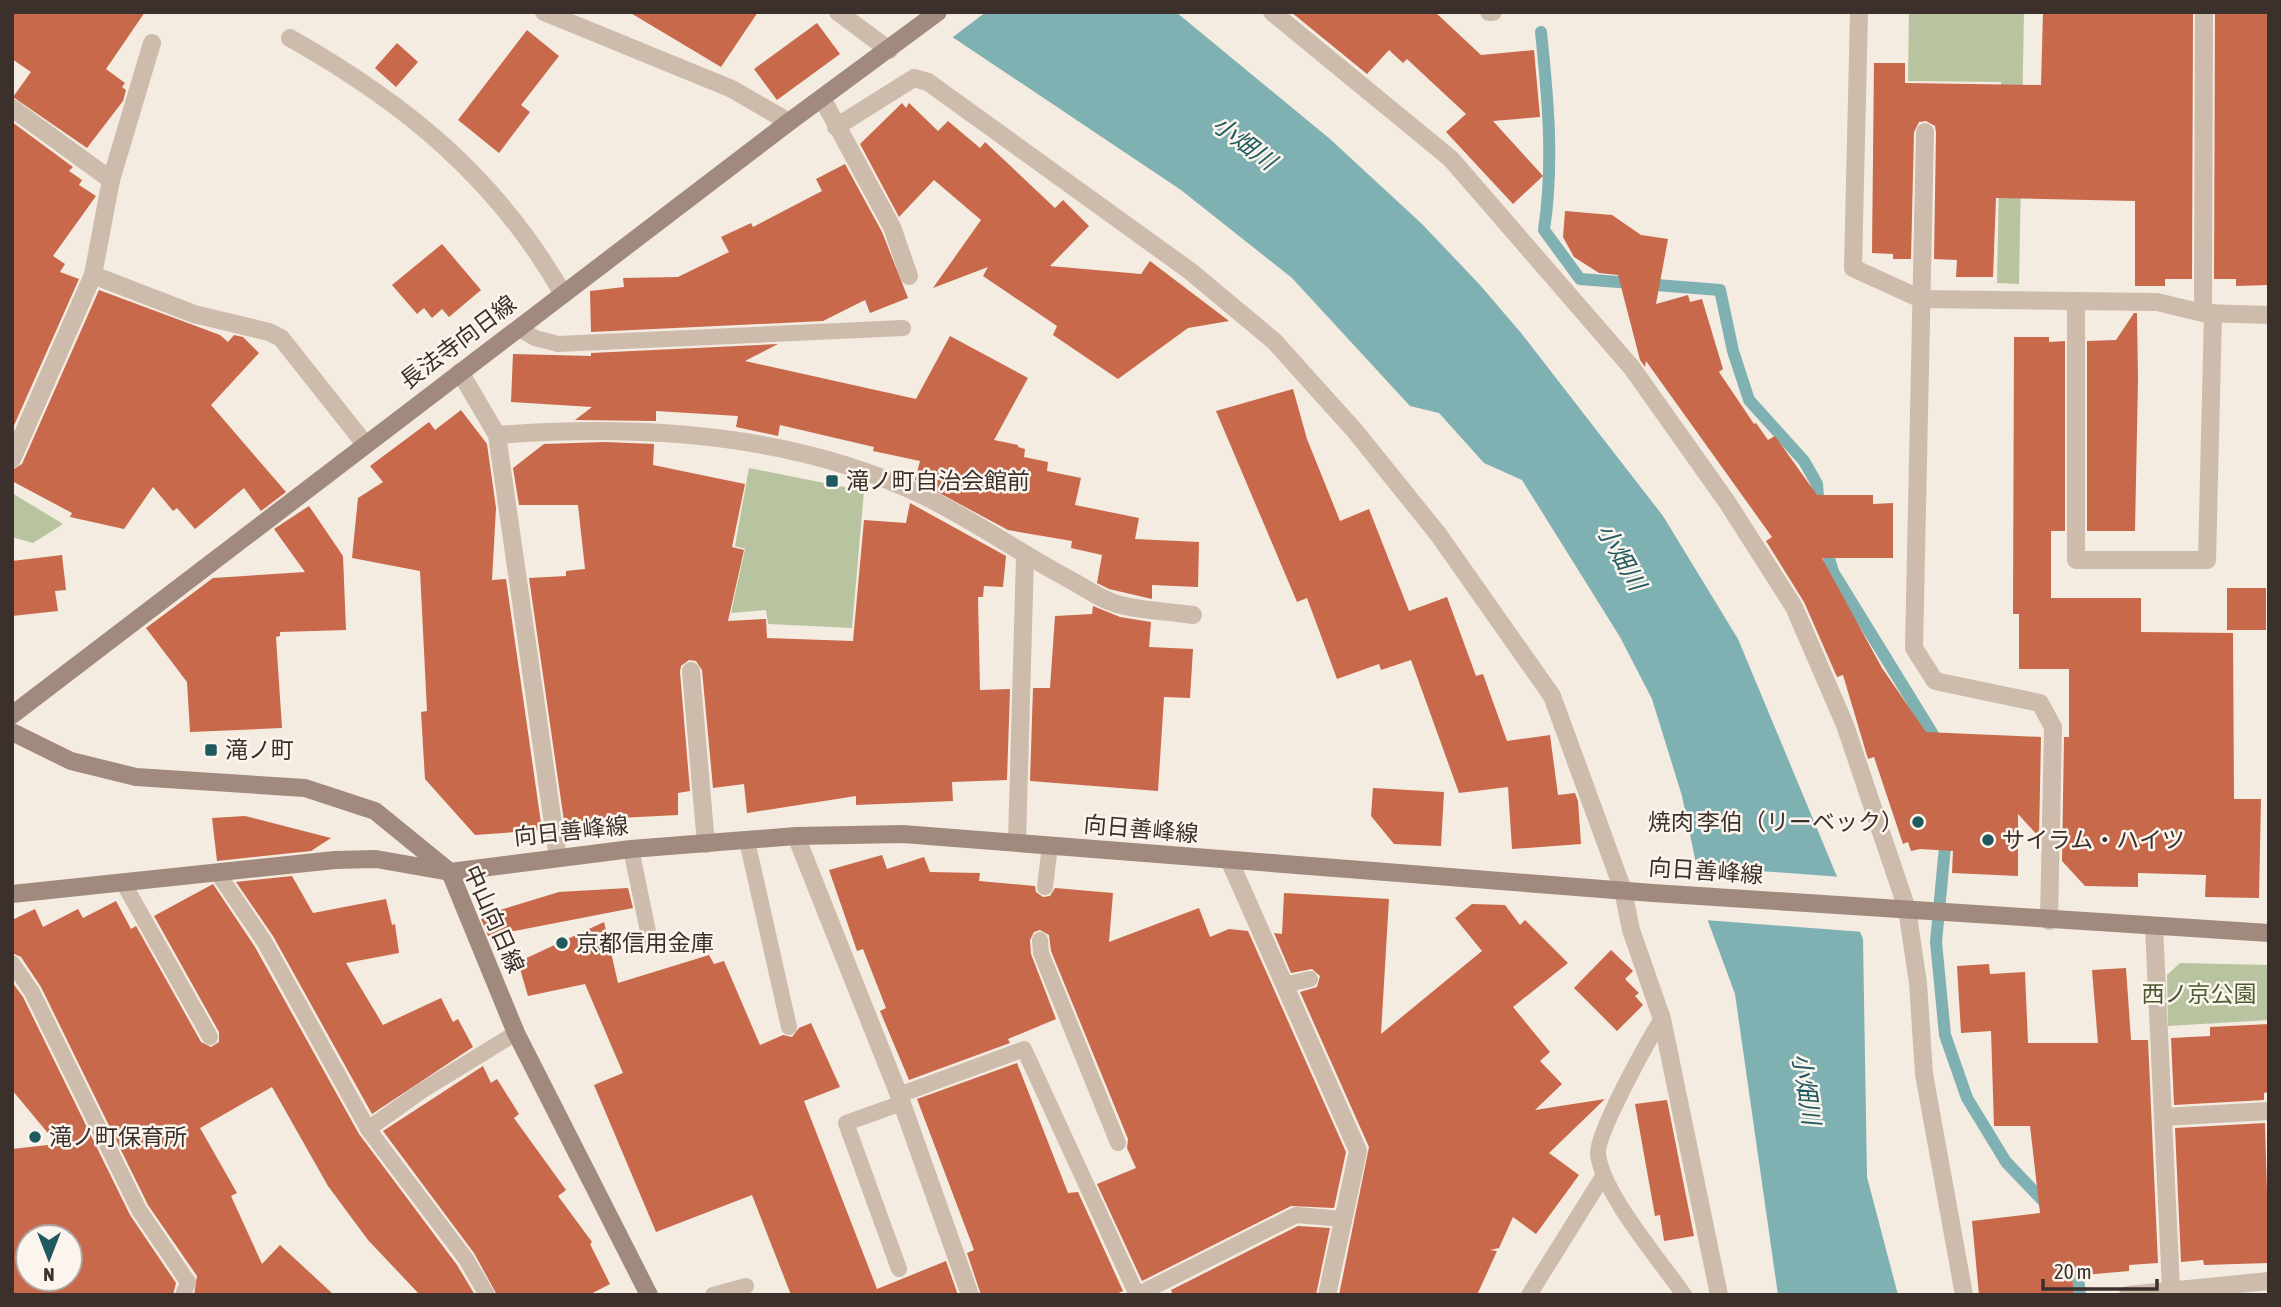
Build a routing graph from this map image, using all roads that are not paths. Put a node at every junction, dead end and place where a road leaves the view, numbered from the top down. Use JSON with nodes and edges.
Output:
{"nodes":[{"id":1,"x":544,"y":12,"type":"edge"},
{"id":2,"x":838,"y":12,"type":"edge"},
{"id":3,"x":938,"y":12,"type":"edge"},
{"id":4,"x":1272,"y":12,"type":"edge"},
{"id":5,"x":1859,"y":12,"type":"edge"},
{"id":6,"x":2204,"y":12,"type":"edge"},
{"id":7,"x":290,"y":37,"type":"dead end"},
{"id":8,"x":152,"y":43,"type":"dead end"},
{"id":9,"x":889,"y":50,"type":"junction"},
{"id":10,"x":822,"y":98,"type":"junction"},
{"id":11,"x":12,"y":108,"type":"edge"},
{"id":12,"x":789,"y":122,"type":"junction"},
{"id":13,"x":836,"y":127,"type":"junction"},
{"id":14,"x":1925,"y":132,"type":"dead end"},
{"id":15,"x":111,"y":180,"type":"junction"},
{"id":16,"x":93,"y":275,"type":"junction"},
{"id":17,"x":909,"y":276,"type":"dead end"},
{"id":18,"x":563,"y":294,"type":"junction"},
{"id":19,"x":1921,"y":299,"type":"junction"},
{"id":20,"x":2076,"y":301,"type":"junction"},
{"id":21,"x":2208,"y":313,"type":"junction"},
{"id":22,"x":2269,"y":316,"type":"edge"},
{"id":23,"x":518,"y":328,"type":"junction"},
{"id":24,"x":902,"y":328,"type":"dead end"},
{"id":25,"x":460,"y":372,"type":"junction"},
{"id":26,"x":497,"y":435,"type":"junction"},
{"id":27,"x":365,"y":444,"type":"junction"},
{"id":28,"x":12,"y":459,"type":"edge"},
{"id":29,"x":1026,"y":557,"type":"junction"},
{"id":30,"x":1193,"y":615,"type":"dead end"},
{"id":31,"x":691,"y":671,"type":"dead end"},
{"id":32,"x":12,"y":715,"type":"edge"},
{"id":33,"x":12,"y":732,"type":"edge"},
{"id":34,"x":796,"y":836,"type":"junction"},
{"id":35,"x":747,"y":841,"type":"junction"},
{"id":36,"x":1017,"y":842,"type":"junction"},
{"id":37,"x":706,"y":844,"type":"junction"},
{"id":38,"x":1050,"y":845,"type":"junction"},
{"id":39,"x":631,"y":849,"type":"junction"},
{"id":40,"x":558,"y":858,"type":"junction"},
{"id":41,"x":1230,"y":862,"type":"junction"},
{"id":42,"x":450,"y":872,"type":"junction"},
{"id":43,"x":219,"y":875,"type":"junction"},
{"id":44,"x":124,"y":884,"type":"junction"},
{"id":45,"x":1045,"y":887,"type":"dead end"},
{"id":46,"x":1623,"y":890,"type":"junction"},
{"id":47,"x":12,"y":894,"type":"edge"},
{"id":48,"x":1908,"y":909,"type":"junction"},
{"id":49,"x":2049,"y":921,"type":"junction"},
{"id":50,"x":2154,"y":926,"type":"junction"},
{"id":51,"x":2269,"y":933,"type":"edge"},
{"id":52,"x":1040,"y":940,"type":"dead end"},
{"id":53,"x":650,"y":941,"type":"dead end"},
{"id":54,"x":12,"y":963,"type":"edge"},
{"id":55,"x":1310,"y":979,"type":"dead end"},
{"id":56,"x":1284,"y":985,"type":"junction"},
{"id":57,"x":1662,"y":1019,"type":"junction"},
{"id":58,"x":789,"y":1027,"type":"dead end"},
{"id":59,"x":516,"y":1033,"type":"junction"},
{"id":60,"x":209,"y":1037,"type":"dead end"},
{"id":61,"x":900,"y":1099,"type":"junction"},
{"id":62,"x":2269,"y":1111,"type":"edge"},
{"id":63,"x":2163,"y":1117,"type":"junction"},
{"id":64,"x":368,"y":1129,"type":"junction"},
{"id":65,"x":1118,"y":1143,"type":"dead end"},
{"id":66,"x":1602,"y":1178,"type":"junction"},
{"id":67,"x":1343,"y":1219,"type":"junction"},
{"id":68,"x":899,"y":1269,"type":"dead end"},
{"id":69,"x":2269,"y":1281,"type":"edge"},
{"id":70,"x":746,"y":1286,"type":"dead end"},
{"id":71,"x":2171,"y":1288,"type":"junction"},
{"id":72,"x":183,"y":1295,"type":"edge"},
{"id":73,"x":487,"y":1295,"type":"edge"},
{"id":74,"x":649,"y":1295,"type":"edge"},
{"id":75,"x":713,"y":1295,"type":"edge"},
{"id":76,"x":970,"y":1295,"type":"edge"},
{"id":77,"x":1327,"y":1295,"type":"edge"},
{"id":78,"x":1529,"y":1295,"type":"edge"},
{"id":79,"x":1684,"y":1295,"type":"edge"},
{"id":80,"x":1719,"y":1295,"type":"edge"},
{"id":81,"x":1964,"y":1295,"type":"edge"},
{"id":82,"x":2128,"y":1295,"type":"edge"}],
"edges":[{"from":1,"to":12,"type":"street"},
{"from":2,"to":9,"type":"street"},
{"from":3,"to":9,"type":"main road","name":"長法寺向日線"},
{"from":4,"to":48,"type":"street"},
{"from":5,"to":19,"type":"street"},
{"from":6,"to":21,"type":"street"},
{"from":7,"to":18,"type":"street"},
{"from":8,"to":15,"type":"street"},
{"from":9,"to":10,"type":"main road","name":"長法寺向日線"},
{"from":10,"to":12,"type":"main road","name":"長法寺向日線"},
{"from":10,"to":13,"type":"street"},
{"from":11,"to":15,"type":"street"},
{"from":12,"to":18,"type":"main road","name":"長法寺向日線"},
{"from":13,"to":17,"type":"street"},
{"from":13,"to":46,"type":"street"},
{"from":14,"to":19,"type":"street"},
{"from":15,"to":16,"type":"street"},
{"from":16,"to":27,"type":"street"},
{"from":16,"to":28,"type":"street"},
{"from":18,"to":23,"type":"main road","name":"長法寺向日線"},
{"from":19,"to":20,"type":"street"},
{"from":19,"to":49,"type":"street"},
{"from":20,"to":21,"type":"street"},
{"from":20,"to":21,"type":"street"},
{"from":21,"to":22,"type":"street"},
{"from":23,"to":24,"type":"lane"},
{"from":23,"to":25,"type":"main road","name":"長法寺向日線"},
{"from":25,"to":26,"type":"street"},
{"from":25,"to":27,"type":"main road","name":"長法寺向日線"},
{"from":26,"to":29,"type":"street"},
{"from":26,"to":40,"type":"street"},
{"from":27,"to":32,"type":"main road","name":"長法寺向日線"},
{"from":29,"to":30,"type":"street"},
{"from":29,"to":36,"type":"street"},
{"from":31,"to":37,"type":"street"},
{"from":33,"to":42,"type":"main road","name":"中山向日線"},
{"from":34,"to":35,"type":"main road","name":"向日善峰線"},
{"from":34,"to":36,"type":"main road","name":"向日善峰線"},
{"from":34,"to":61,"type":"street"},
{"from":35,"to":37,"type":"main road","name":"向日善峰線"},
{"from":35,"to":58,"type":"lane"},
{"from":36,"to":38,"type":"main road","name":"向日善峰線"},
{"from":37,"to":39,"type":"main road","name":"向日善峰線"},
{"from":38,"to":41,"type":"main road","name":"向日善峰線"},
{"from":38,"to":45,"type":"lane"},
{"from":39,"to":40,"type":"main road","name":"向日善峰線"},
{"from":39,"to":53,"type":"lane"},
{"from":40,"to":42,"type":"main road","name":"向日善峰線"},
{"from":41,"to":46,"type":"main road","name":"向日善峰線"},
{"from":41,"to":56,"type":"street"},
{"from":42,"to":43,"type":"main road","name":"向日善峰線"},
{"from":42,"to":59,"type":"main road","name":"中山向日線"},
{"from":43,"to":44,"type":"main road","name":"向日善峰線"},
{"from":43,"to":64,"type":"lane"},
{"from":44,"to":47,"type":"main road","name":"向日善峰線"},
{"from":44,"to":60,"type":"lane"},
{"from":46,"to":48,"type":"main road","name":"向日善峰線"},
{"from":46,"to":57,"type":"street"},
{"from":48,"to":49,"type":"main road","name":"向日善峰線"},
{"from":48,"to":81,"type":"street"},
{"from":49,"to":50,"type":"main road","name":"向日善峰線"},
{"from":50,"to":51,"type":"main road","name":"向日善峰線"},
{"from":50,"to":63,"type":"street"},
{"from":52,"to":65,"type":"lane"},
{"from":54,"to":72,"type":"lane"},
{"from":55,"to":56,"type":"lane"},
{"from":56,"to":67,"type":"street"},
{"from":57,"to":66,"type":"lane"},
{"from":57,"to":80,"type":"street"},
{"from":59,"to":64,"type":"lane"},
{"from":59,"to":74,"type":"main road","name":"中山向日線"},
{"from":61,"to":67,"type":"lane"},
{"from":61,"to":68,"type":"lane"},
{"from":61,"to":76,"type":"street"},
{"from":62,"to":63,"type":"street"},
{"from":63,"to":71,"type":"street"},
{"from":64,"to":73,"type":"lane"},
{"from":66,"to":78,"type":"lane"},
{"from":66,"to":79,"type":"lane"},
{"from":67,"to":77,"type":"street"},
{"from":69,"to":71,"type":"street"},
{"from":70,"to":75,"type":"lane"},
{"from":71,"to":82,"type":"street"}]}
